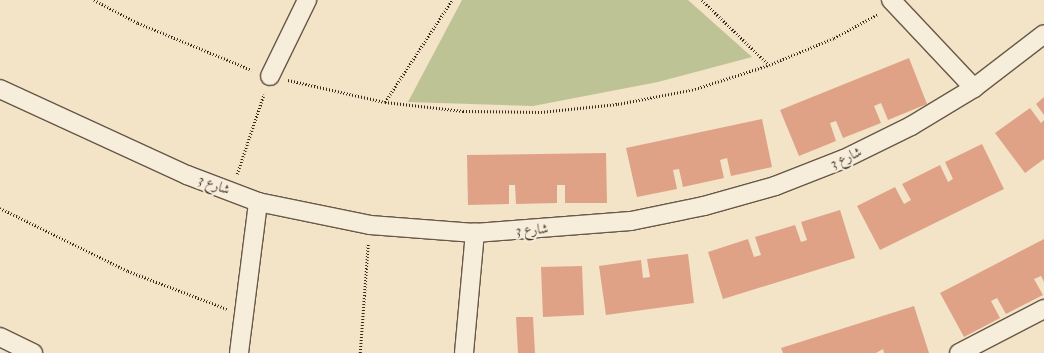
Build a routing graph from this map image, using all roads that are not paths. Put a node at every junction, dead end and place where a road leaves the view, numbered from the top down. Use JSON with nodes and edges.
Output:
{"nodes":[{"id":1,"x":307,"y":0,"type":"edge"},
{"id":2,"x":893,"y":2,"type":"edge"},
{"id":3,"x":1044,"y":34,"type":"edge"},
{"id":4,"x":270,"y":76,"type":"road end"},
{"id":5,"x":974,"y":88,"type":"junction"},
{"id":6,"x":0,"y":89,"type":"edge"},
{"id":7,"x":258,"y":202,"type":"junction"},
{"id":8,"x":475,"y":233,"type":"junction"},
{"id":9,"x":1044,"y":309,"type":"edge"},
{"id":10,"x":0,"y":337,"type":"edge"},
{"id":11,"x":33,"y":353,"type":"edge"},
{"id":12,"x":239,"y":353,"type":"edge"},
{"id":13,"x":464,"y":353,"type":"edge"},
{"id":14,"x":959,"y":353,"type":"edge"}],
"edges":[{"from":1,"to":4,"type":"street"},
{"from":2,"to":5,"type":"street"},
{"from":3,"to":5,"type":"street","name":"شارع 3"},
{"from":5,"to":8,"type":"street","name":"شارع 3"},
{"from":6,"to":7,"type":"street","name":"شارع 3"},
{"from":7,"to":8,"type":"street","name":"شارع 3"},
{"from":7,"to":12,"type":"street"},
{"from":8,"to":13,"type":"street"},
{"from":9,"to":14,"type":"street"},
{"from":10,"to":11,"type":"street"}]}
